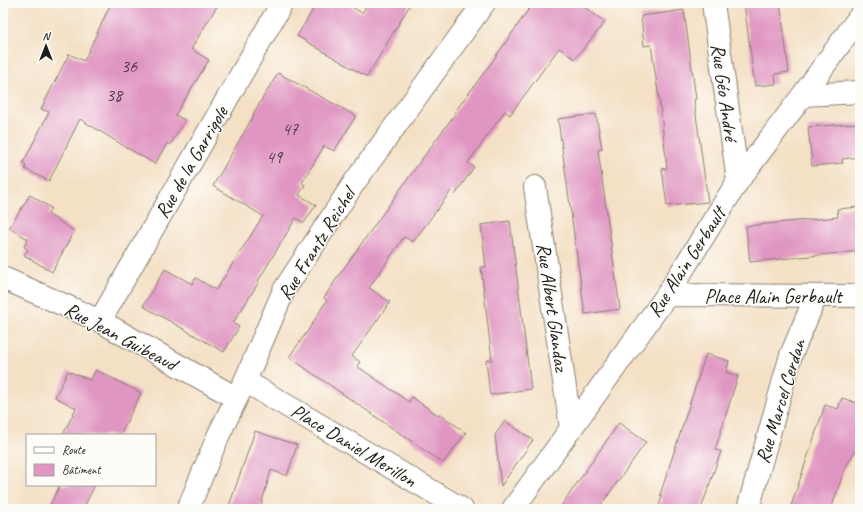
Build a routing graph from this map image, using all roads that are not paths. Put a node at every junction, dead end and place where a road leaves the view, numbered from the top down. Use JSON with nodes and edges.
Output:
{"nodes":[{"id":1,"x":282,"y":3,"type":"edge"},
{"id":2,"x":484,"y":3,"type":"edge"},
{"id":3,"x":713,"y":3,"type":"edge"},
{"id":4,"x":860,"y":16,"type":"edge"},
{"id":5,"x":860,"y":92,"type":"edge"},
{"id":6,"x":803,"y":95,"type":"junction"},
{"id":7,"x":738,"y":181,"type":"junction"},
{"id":8,"x":535,"y":187,"type":"dead end"},
{"id":9,"x":3,"y":278,"type":"edge"},
{"id":10,"x":667,"y":295,"type":"junction"},
{"id":11,"x":816,"y":296,"type":"junction"},
{"id":12,"x":855,"y":296,"type":"dead end"},
{"id":13,"x":100,"y":321,"type":"junction"},
{"id":14,"x":241,"y":390,"type":"junction"},
{"id":15,"x":571,"y":428,"type":"junction"},
{"id":16,"x":188,"y":509,"type":"edge"},
{"id":17,"x":462,"y":509,"type":"edge"},
{"id":18,"x":513,"y":509,"type":"edge"},
{"id":19,"x":748,"y":509,"type":"edge"}],
"edges":[{"from":1,"to":13,"type":"street","name":"Rue de la Garrigole"},
{"from":2,"to":14,"type":"street","name":"Rue Frantz Reichel"},
{"from":3,"to":7,"type":"street","name":"Rue Géo André"},
{"from":4,"to":6,"type":"street","name":"Rue Alain Gerbault"},
{"from":5,"to":6,"type":"street"},
{"from":6,"to":7,"type":"street","name":"Rue Alain Gerbault"},
{"from":7,"to":10,"type":"street","name":"Rue Alain Gerbault"},
{"from":8,"to":15,"type":"street","name":"Rue Albert Glandaz"},
{"from":9,"to":13,"type":"street","name":"Rue Jean Guibeaud"},
{"from":10,"to":11,"type":"street","name":"Place Alain Gerbault"},
{"from":10,"to":15,"type":"street","name":"Rue Alain Gerbault"},
{"from":11,"to":12,"type":"street","name":"Place Alain Gerbault"},
{"from":11,"to":19,"type":"street","name":"Rue Marcel Cerdan"},
{"from":13,"to":14,"type":"street","name":"Rue Jean Guibeaud"},
{"from":14,"to":16,"type":"street","name":"Rue Frantz Reichel"},
{"from":14,"to":17,"type":"street","name":"Place Daniel Merillon"},
{"from":15,"to":18,"type":"street","name":"Rue Alain Gerbault"}]}
